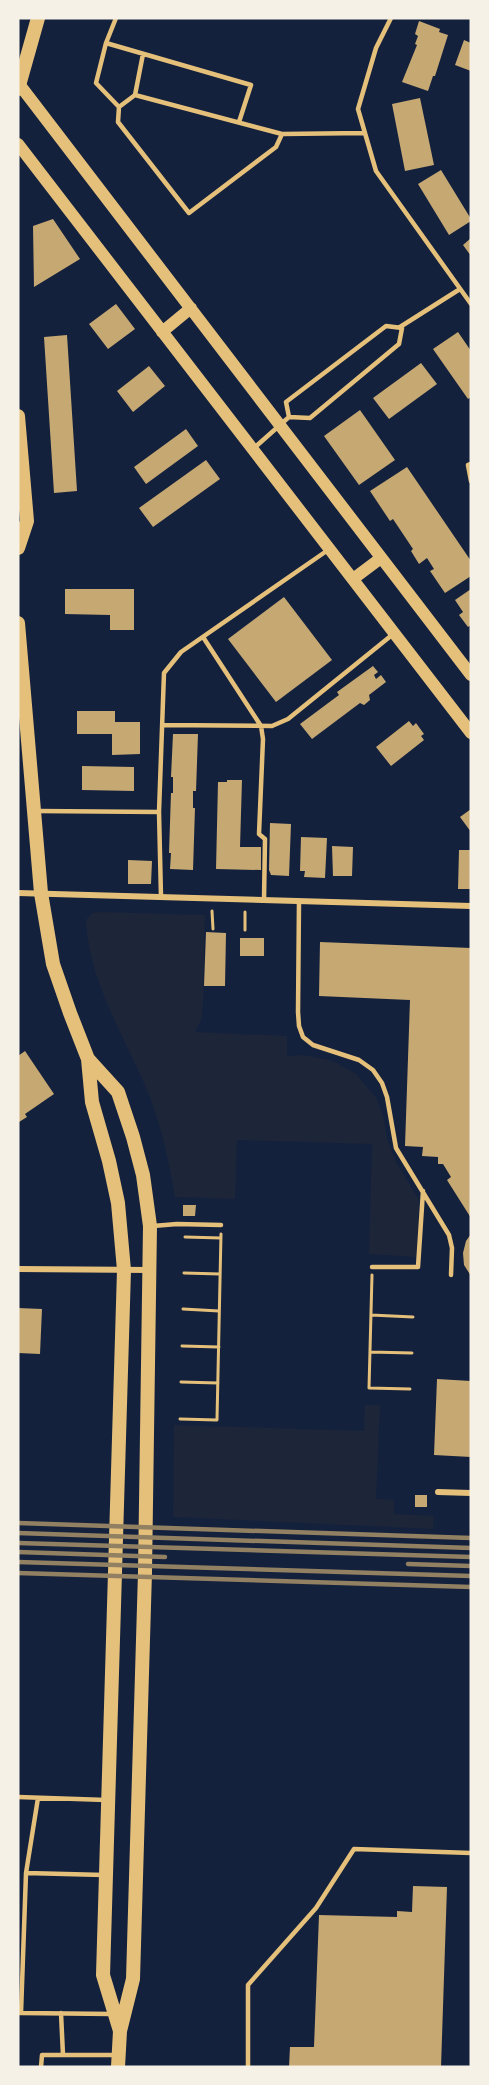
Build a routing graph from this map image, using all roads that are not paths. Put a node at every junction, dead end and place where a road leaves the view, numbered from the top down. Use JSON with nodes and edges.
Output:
{"nodes":[{"id":1,"x":38,"y":18,"type":"edge"},
{"id":2,"x":116,"y":18,"type":"edge"},
{"id":3,"x":391,"y":18,"type":"edge"},
{"id":4,"x":106,"y":43,"type":"junction"},
{"id":5,"x":143,"y":54,"type":"junction"},
{"id":6,"x":19,"y":86,"type":"edge"},
{"id":7,"x":135,"y":95,"type":"junction"},
{"id":8,"x":119,"y":107,"type":"junction"},
{"id":9,"x":239,"y":122,"type":"junction"},
{"id":10,"x":365,"y":133,"type":"junction"},
{"id":11,"x":282,"y":134,"type":"junction"},
{"id":12,"x":18,"y":144,"type":"edge"},
{"id":13,"x":460,"y":289,"type":"junction"},
{"id":14,"x":471,"y":304,"type":"edge"},
{"id":15,"x":191,"y":308,"type":"junction"},
{"id":16,"x":400,"y":327,"type":"junction"},
{"id":17,"x":162,"y":332,"type":"junction"},
{"id":18,"x":18,"y":417,"type":"edge"},
{"id":19,"x":284,"y":421,"type":"junction"},
{"id":20,"x":253,"y":449,"type":"junction"},
{"id":21,"x":471,"y":464,"type":"edge"},
{"id":22,"x":471,"y":481,"type":"edge"},
{"id":23,"x":18,"y":548,"type":"edge"},
{"id":24,"x":329,"y":549,"type":"junction"},
{"id":25,"x":381,"y":558,"type":"junction"},
{"id":26,"x":353,"y":579,"type":"junction"},
{"id":27,"x":18,"y":623,"type":"edge"},
{"id":28,"x":394,"y":633,"type":"junction"},
{"id":29,"x":203,"y":637,"type":"junction"},
{"id":30,"x":471,"y":675,"type":"edge"},
{"id":31,"x":162,"y":725,"type":"junction"},
{"id":32,"x":261,"y":726,"type":"junction"},
{"id":33,"x":471,"y":733,"type":"edge"},
{"id":34,"x":34,"y":811,"type":"junction"},
{"id":35,"x":159,"y":812,"type":"junction"},
{"id":36,"x":18,"y":893,"type":"edge"},
{"id":37,"x":41,"y":893,"type":"junction"},
{"id":38,"x":161,"y":897,"type":"junction"},
{"id":39,"x":264,"y":900,"type":"junction"},
{"id":40,"x":299,"y":901,"type":"junction"},
{"id":41,"x":471,"y":906,"type":"edge"},
{"id":42,"x":88,"y":1059,"type":"junction"},
{"id":43,"x":423,"y":1191,"type":"junction"},
{"id":44,"x":221,"y":1225,"type":"road end"},
{"id":45,"x":150,"y":1226,"type":"junction"},
{"id":46,"x":372,"y":1267,"type":"road end"},
{"id":47,"x":18,"y":1269,"type":"edge"},
{"id":48,"x":124,"y":1270,"type":"junction"},
{"id":49,"x":151,"y":1270,"type":"junction"},
{"id":50,"x":451,"y":1275,"type":"dead end"},
{"id":51,"x":438,"y":1492,"type":"dead end"},
{"id":52,"x":471,"y":1493,"type":"edge"},
{"id":53,"x":18,"y":1797,"type":"edge"},
{"id":54,"x":38,"y":1798,"type":"junction"},
{"id":55,"x":109,"y":1800,"type":"junction"},
{"id":56,"x":471,"y":1853,"type":"edge"},
{"id":57,"x":26,"y":1873,"type":"junction"},
{"id":58,"x":106,"y":1875,"type":"junction"},
{"id":59,"x":20,"y":2013,"type":"edge"},
{"id":60,"x":61,"y":2013,"type":"junction"},
{"id":61,"x":115,"y":2014,"type":"junction"},
{"id":62,"x":120,"y":2031,"type":"junction"},
{"id":63,"x":63,"y":2055,"type":"junction"},
{"id":64,"x":118,"y":2061,"type":"edge"},
{"id":65,"x":41,"y":2067,"type":"edge"},
{"id":66,"x":248,"y":2067,"type":"edge"}],
"edges":[{"from":1,"to":6,"type":"main road"},
{"from":2,"to":4,"type":"lane"},
{"from":3,"to":10,"type":"lane"},
{"from":4,"to":5,"type":"lane"},
{"from":4,"to":8,"type":"lane"},
{"from":5,"to":7,"type":"lane"},
{"from":5,"to":9,"type":"lane"},
{"from":6,"to":15,"type":"main road"},
{"from":7,"to":8,"type":"lane"},
{"from":7,"to":9,"type":"lane"},
{"from":8,"to":11,"type":"lane"},
{"from":9,"to":11,"type":"lane"},
{"from":10,"to":11,"type":"lane"},
{"from":10,"to":13,"type":"lane"},
{"from":12,"to":17,"type":"main road"},
{"from":13,"to":14,"type":"lane"},
{"from":13,"to":16,"type":"lane"},
{"from":15,"to":17,"type":"main road"},
{"from":15,"to":19,"type":"main road"},
{"from":16,"to":19,"type":"lane"},
{"from":16,"to":19,"type":"lane"},
{"from":17,"to":20,"type":"main road"},
{"from":18,"to":23,"type":"main road"},
{"from":19,"to":20,"type":"lane"},
{"from":19,"to":25,"type":"main road"},
{"from":20,"to":24,"type":"main road"},
{"from":21,"to":22,"type":"lane"},
{"from":24,"to":26,"type":"main road"},
{"from":24,"to":29,"type":"lane"},
{"from":25,"to":26,"type":"main road"},
{"from":25,"to":30,"type":"main road"},
{"from":26,"to":28,"type":"main road"},
{"from":27,"to":34,"type":"main road"},
{"from":28,"to":32,"type":"lane"},
{"from":28,"to":33,"type":"main road"},
{"from":29,"to":31,"type":"lane"},
{"from":29,"to":32,"type":"lane"},
{"from":31,"to":32,"type":"lane"},
{"from":31,"to":35,"type":"lane"},
{"from":32,"to":39,"type":"lane"},
{"from":34,"to":35,"type":"lane"},
{"from":34,"to":37,"type":"main road"},
{"from":35,"to":38,"type":"lane"},
{"from":36,"to":37,"type":"street"},
{"from":37,"to":38,"type":"street"},
{"from":37,"to":42,"type":"main road"},
{"from":38,"to":39,"type":"street"},
{"from":39,"to":40,"type":"street"},
{"from":40,"to":41,"type":"street"},
{"from":40,"to":43,"type":"lane"},
{"from":42,"to":45,"type":"main road"},
{"from":42,"to":48,"type":"main road"},
{"from":43,"to":46,"type":"lane"},
{"from":43,"to":50,"type":"lane"},
{"from":44,"to":45,"type":"lane"},
{"from":45,"to":49,"type":"main road"},
{"from":47,"to":48,"type":"street"},
{"from":48,"to":49,"type":"street"},
{"from":48,"to":55,"type":"main road"},
{"from":49,"to":62,"type":"main road"},
{"from":51,"to":52,"type":"street"},
{"from":53,"to":54,"type":"lane"},
{"from":54,"to":55,"type":"lane"},
{"from":54,"to":57,"type":"lane"},
{"from":55,"to":58,"type":"main road"},
{"from":56,"to":66,"type":"lane"},
{"from":57,"to":58,"type":"lane"},
{"from":57,"to":59,"type":"lane"},
{"from":58,"to":61,"type":"main road"},
{"from":59,"to":60,"type":"lane"},
{"from":60,"to":61,"type":"lane"},
{"from":60,"to":63,"type":"lane"},
{"from":61,"to":62,"type":"main road"},
{"from":62,"to":64,"type":"main road"},
{"from":63,"to":64,"type":"lane"},
{"from":63,"to":65,"type":"lane"}]}
